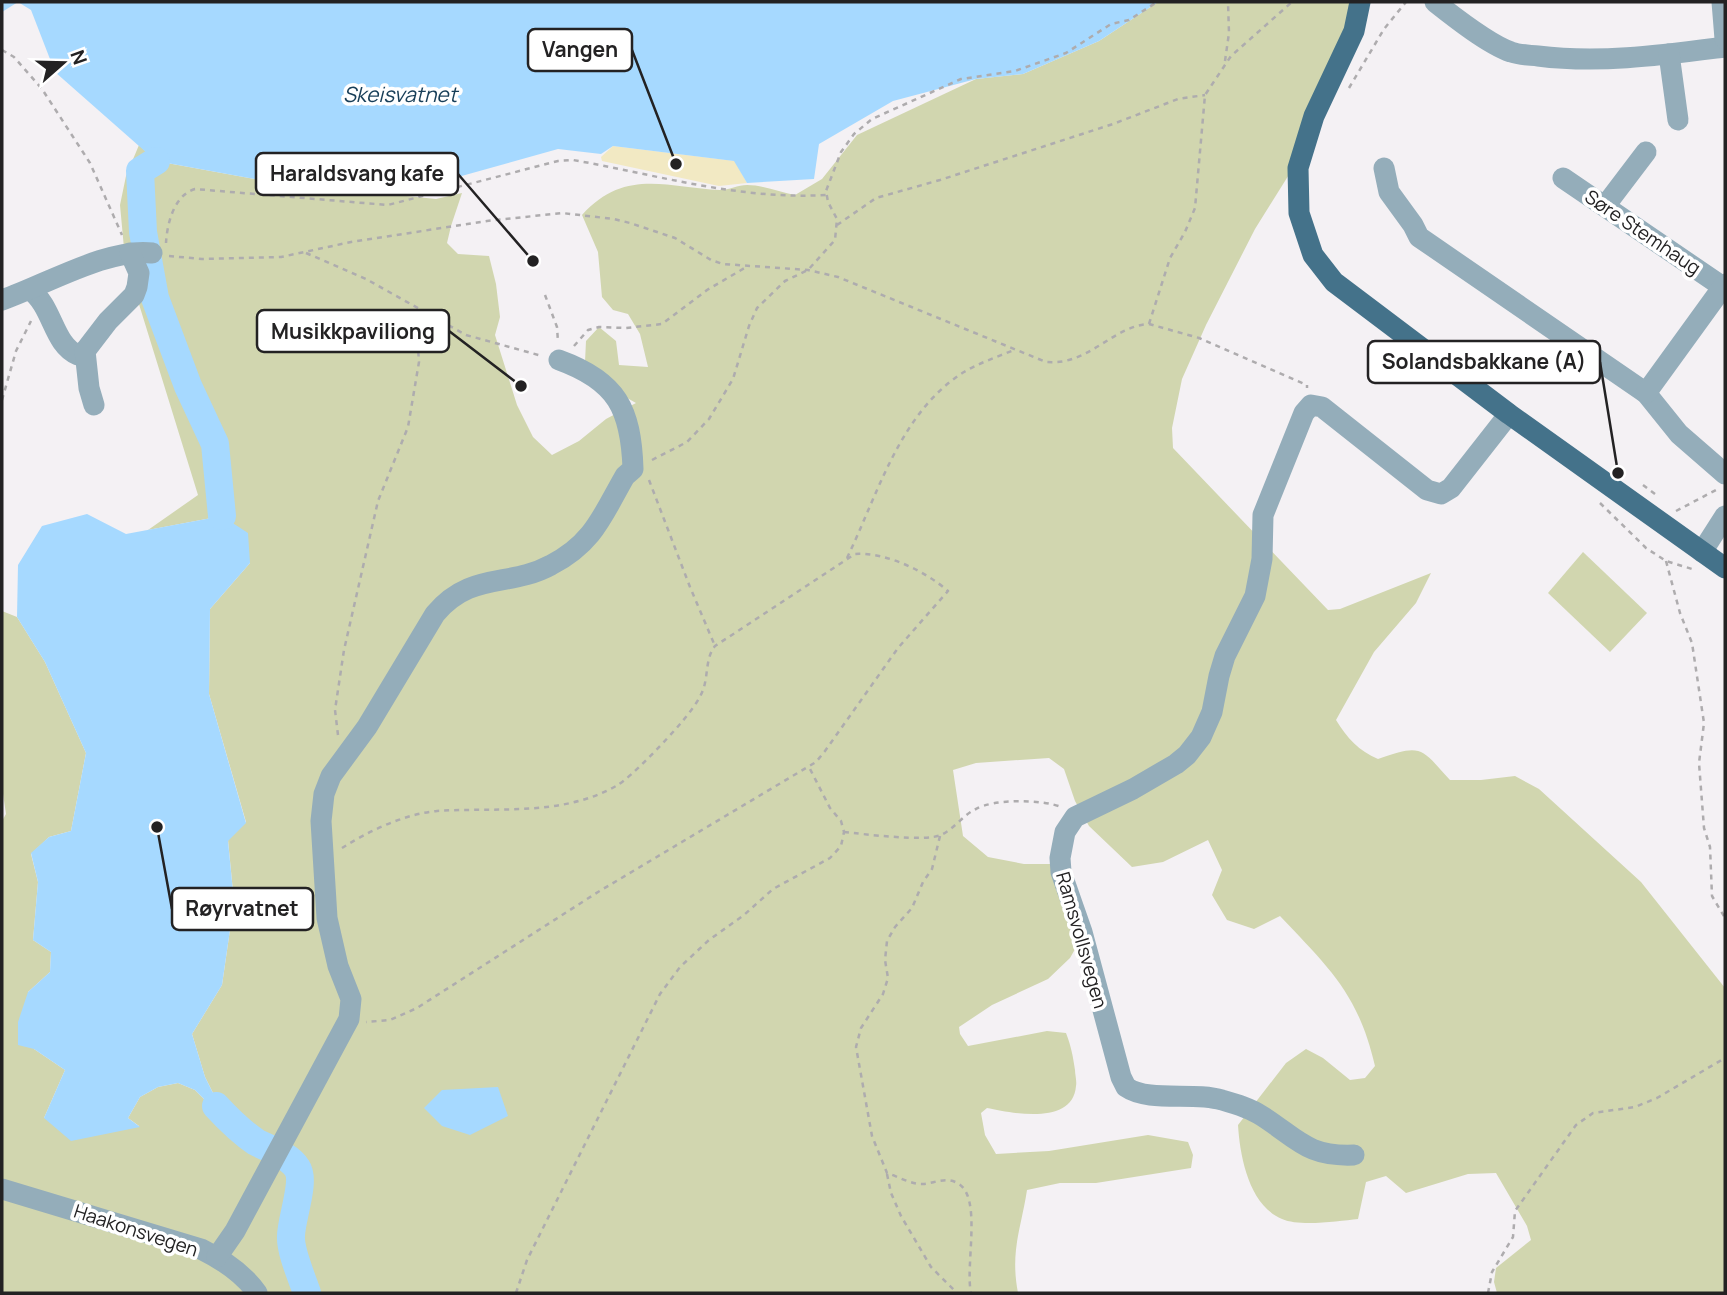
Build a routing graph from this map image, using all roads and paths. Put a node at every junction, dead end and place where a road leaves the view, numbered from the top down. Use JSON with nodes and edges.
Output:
{"nodes":[{"id":1,"x":1157,"y":2,"type":"edge"},
{"id":2,"x":1228,"y":2,"type":"edge"},
{"id":3,"x":1292,"y":2,"type":"edge"},
{"id":4,"x":1360,"y":2,"type":"edge"},
{"id":5,"x":1406,"y":2,"type":"edge"},
{"id":6,"x":1435,"y":2,"type":"edge"},
{"id":7,"x":1722,"y":2,"type":"edge"},
{"id":8,"x":1725,"y":39,"type":"edge"},
{"id":9,"x":1725,"y":47,"type":"edge"},
{"id":10,"x":2,"y":50,"type":"edge"},
{"id":11,"x":1669,"y":54,"type":"junction"},
{"id":12,"x":1224,"y":63,"type":"junction"},
{"id":13,"x":1349,"y":89,"type":"dead end"},
{"id":14,"x":1205,"y":95,"type":"junction"},
{"id":15,"x":1678,"y":120,"type":"dead end"},
{"id":16,"x":1646,"y":152,"type":"dead end"},
{"id":17,"x":1384,"y":168,"type":"dead end"},
{"id":18,"x":1563,"y":178,"type":"dead end"},
{"id":19,"x":826,"y":195,"type":"junction"},
{"id":20,"x":1605,"y":206,"type":"junction"},
{"id":21,"x":837,"y":225,"type":"junction"},
{"id":22,"x":147,"y":253,"type":"junction"},
{"id":23,"x":304,"y":253,"type":"junction"},
{"id":24,"x":748,"y":266,"type":"junction"},
{"id":25,"x":807,"y":270,"type":"junction"},
{"id":26,"x":1724,"y":285,"type":"edge"},
{"id":27,"x":36,"y":295,"type":"junction"},
{"id":28,"x":545,"y":295,"type":"dead end"},
{"id":29,"x":2,"y":300,"type":"edge"},
{"id":30,"x":415,"y":306,"type":"junction"},
{"id":31,"x":1149,"y":324,"type":"junction"},
{"id":32,"x":1015,"y":350,"type":"junction"},
{"id":33,"x":85,"y":351,"type":"junction"},
{"id":34,"x":559,"y":360,"type":"junction"},
{"id":35,"x":1646,"y":393,"type":"junction"},
{"id":36,"x":2,"y":400,"type":"edge"},
{"id":37,"x":94,"y":405,"type":"dead end"},
{"id":38,"x":1311,"y":405,"type":"junction"},
{"id":39,"x":1509,"y":414,"type":"junction"},
{"id":40,"x":638,"y":466,"type":"junction"},
{"id":41,"x":1725,"y":474,"type":"edge"},
{"id":42,"x":1636,"y":480,"type":"dead end"},
{"id":43,"x":1725,"y":485,"type":"edge"},
{"id":44,"x":1596,"y":499,"type":"dead end"},
{"id":45,"x":1660,"y":502,"type":"dead end"},
{"id":46,"x":1675,"y":511,"type":"dead end"},
{"id":47,"x":1725,"y":516,"type":"edge"},
{"id":48,"x":847,"y":558,"type":"junction"},
{"id":49,"x":1697,"y":560,"type":"junction"},
{"id":50,"x":1666,"y":561,"type":"junction"},
{"id":51,"x":1725,"y":568,"type":"edge"},
{"id":52,"x":715,"y":646,"type":"junction"},
{"id":53,"x":342,"y":762,"type":"junction"},
{"id":54,"x":809,"y":767,"type":"junction"},
{"id":55,"x":1075,"y":817,"type":"junction"},
{"id":56,"x":844,"y":832,"type":"junction"},
{"id":57,"x":940,"y":836,"type":"junction"},
{"id":58,"x":324,"y":859,"type":"junction"},
{"id":59,"x":1725,"y":918,"type":"edge"},
{"id":60,"x":349,"y":1019,"type":"junction"},
{"id":61,"x":1725,"y":1058,"type":"edge"},
{"id":62,"x":1354,"y":1155,"type":"dead end"},
{"id":63,"x":887,"y":1172,"type":"junction"},
{"id":64,"x":2,"y":1189,"type":"edge"},
{"id":65,"x":217,"y":1257,"type":"junction"},
{"id":66,"x":257,"y":1293,"type":"edge"},
{"id":67,"x":516,"y":1293,"type":"edge"},
{"id":68,"x":957,"y":1293,"type":"edge"},
{"id":69,"x":971,"y":1293,"type":"edge"},
{"id":70,"x":1488,"y":1293,"type":"edge"}],
"edges":[{"from":1,"to":19,"type":"path"},
{"from":2,"to":12,"type":"path"},
{"from":3,"to":12,"type":"path"},
{"from":4,"to":39,"type":"main road"},
{"from":5,"to":13,"type":"path"},
{"from":6,"to":11,"type":"street"},
{"from":7,"to":8,"type":"street"},
{"from":9,"to":11,"type":"street"},
{"from":10,"to":22,"type":"path"},
{"from":11,"to":15,"type":"street"},
{"from":12,"to":14,"type":"path"},
{"from":14,"to":21,"type":"path"},
{"from":14,"to":31,"type":"path"},
{"from":16,"to":20,"type":"street"},
{"from":17,"to":35,"type":"street"},
{"from":18,"to":20,"type":"street","name":"Søre Stemhaug"},
{"from":19,"to":21,"type":"path"},
{"from":19,"to":22,"type":"path"},
{"from":20,"to":26,"type":"street","name":"Søre Stemhaug"},
{"from":21,"to":25,"type":"path"},
{"from":22,"to":23,"type":"path"},
{"from":22,"to":27,"type":"street"},
{"from":22,"to":33,"type":"street"},
{"from":23,"to":24,"type":"path"},
{"from":23,"to":30,"type":"path"},
{"from":24,"to":25,"type":"path"},
{"from":24,"to":34,"type":"path"},
{"from":25,"to":32,"type":"path"},
{"from":25,"to":40,"type":"path"},
{"from":26,"to":35,"type":"street","name":"Søre Stemhaug"},
{"from":27,"to":29,"type":"street"},
{"from":27,"to":33,"type":"street"},
{"from":27,"to":36,"type":"path"},
{"from":28,"to":34,"type":"path"},
{"from":30,"to":34,"type":"path"},
{"from":30,"to":53,"type":"path"},
{"from":31,"to":32,"type":"path"},
{"from":31,"to":38,"type":"path"},
{"from":32,"to":48,"type":"path"},
{"from":33,"to":37,"type":"street"},
{"from":34,"to":40,"type":"street"},
{"from":35,"to":41,"type":"street"},
{"from":38,"to":39,"type":"street"},
{"from":38,"to":55,"type":"street"},
{"from":39,"to":49,"type":"main road"},
{"from":40,"to":52,"type":"path"},
{"from":40,"to":53,"type":"street"},
{"from":42,"to":45,"type":"path"},
{"from":43,"to":46,"type":"path"},
{"from":44,"to":50,"type":"path"},
{"from":47,"to":49,"type":"street"},
{"from":48,"to":52,"type":"path"},
{"from":48,"to":54,"type":"path"},
{"from":49,"to":50,"type":"path"},
{"from":49,"to":51,"type":"main road"},
{"from":50,"to":59,"type":"path"},
{"from":52,"to":58,"type":"path"},
{"from":53,"to":58,"type":"street"},
{"from":54,"to":56,"type":"path"},
{"from":54,"to":60,"type":"path"},
{"from":55,"to":57,"type":"path"},
{"from":55,"to":62,"type":"street","name":"Ramsvollsvegen"},
{"from":56,"to":57,"type":"path"},
{"from":56,"to":67,"type":"path"},
{"from":57,"to":63,"type":"path"},
{"from":58,"to":60,"type":"street"},
{"from":60,"to":65,"type":"street"},
{"from":61,"to":70,"type":"path"},
{"from":63,"to":68,"type":"path"},
{"from":63,"to":69,"type":"path"},
{"from":64,"to":65,"type":"street","name":"Haakonsvegen"},
{"from":65,"to":66,"type":"street","name":"Haakonsvegen"}]}
